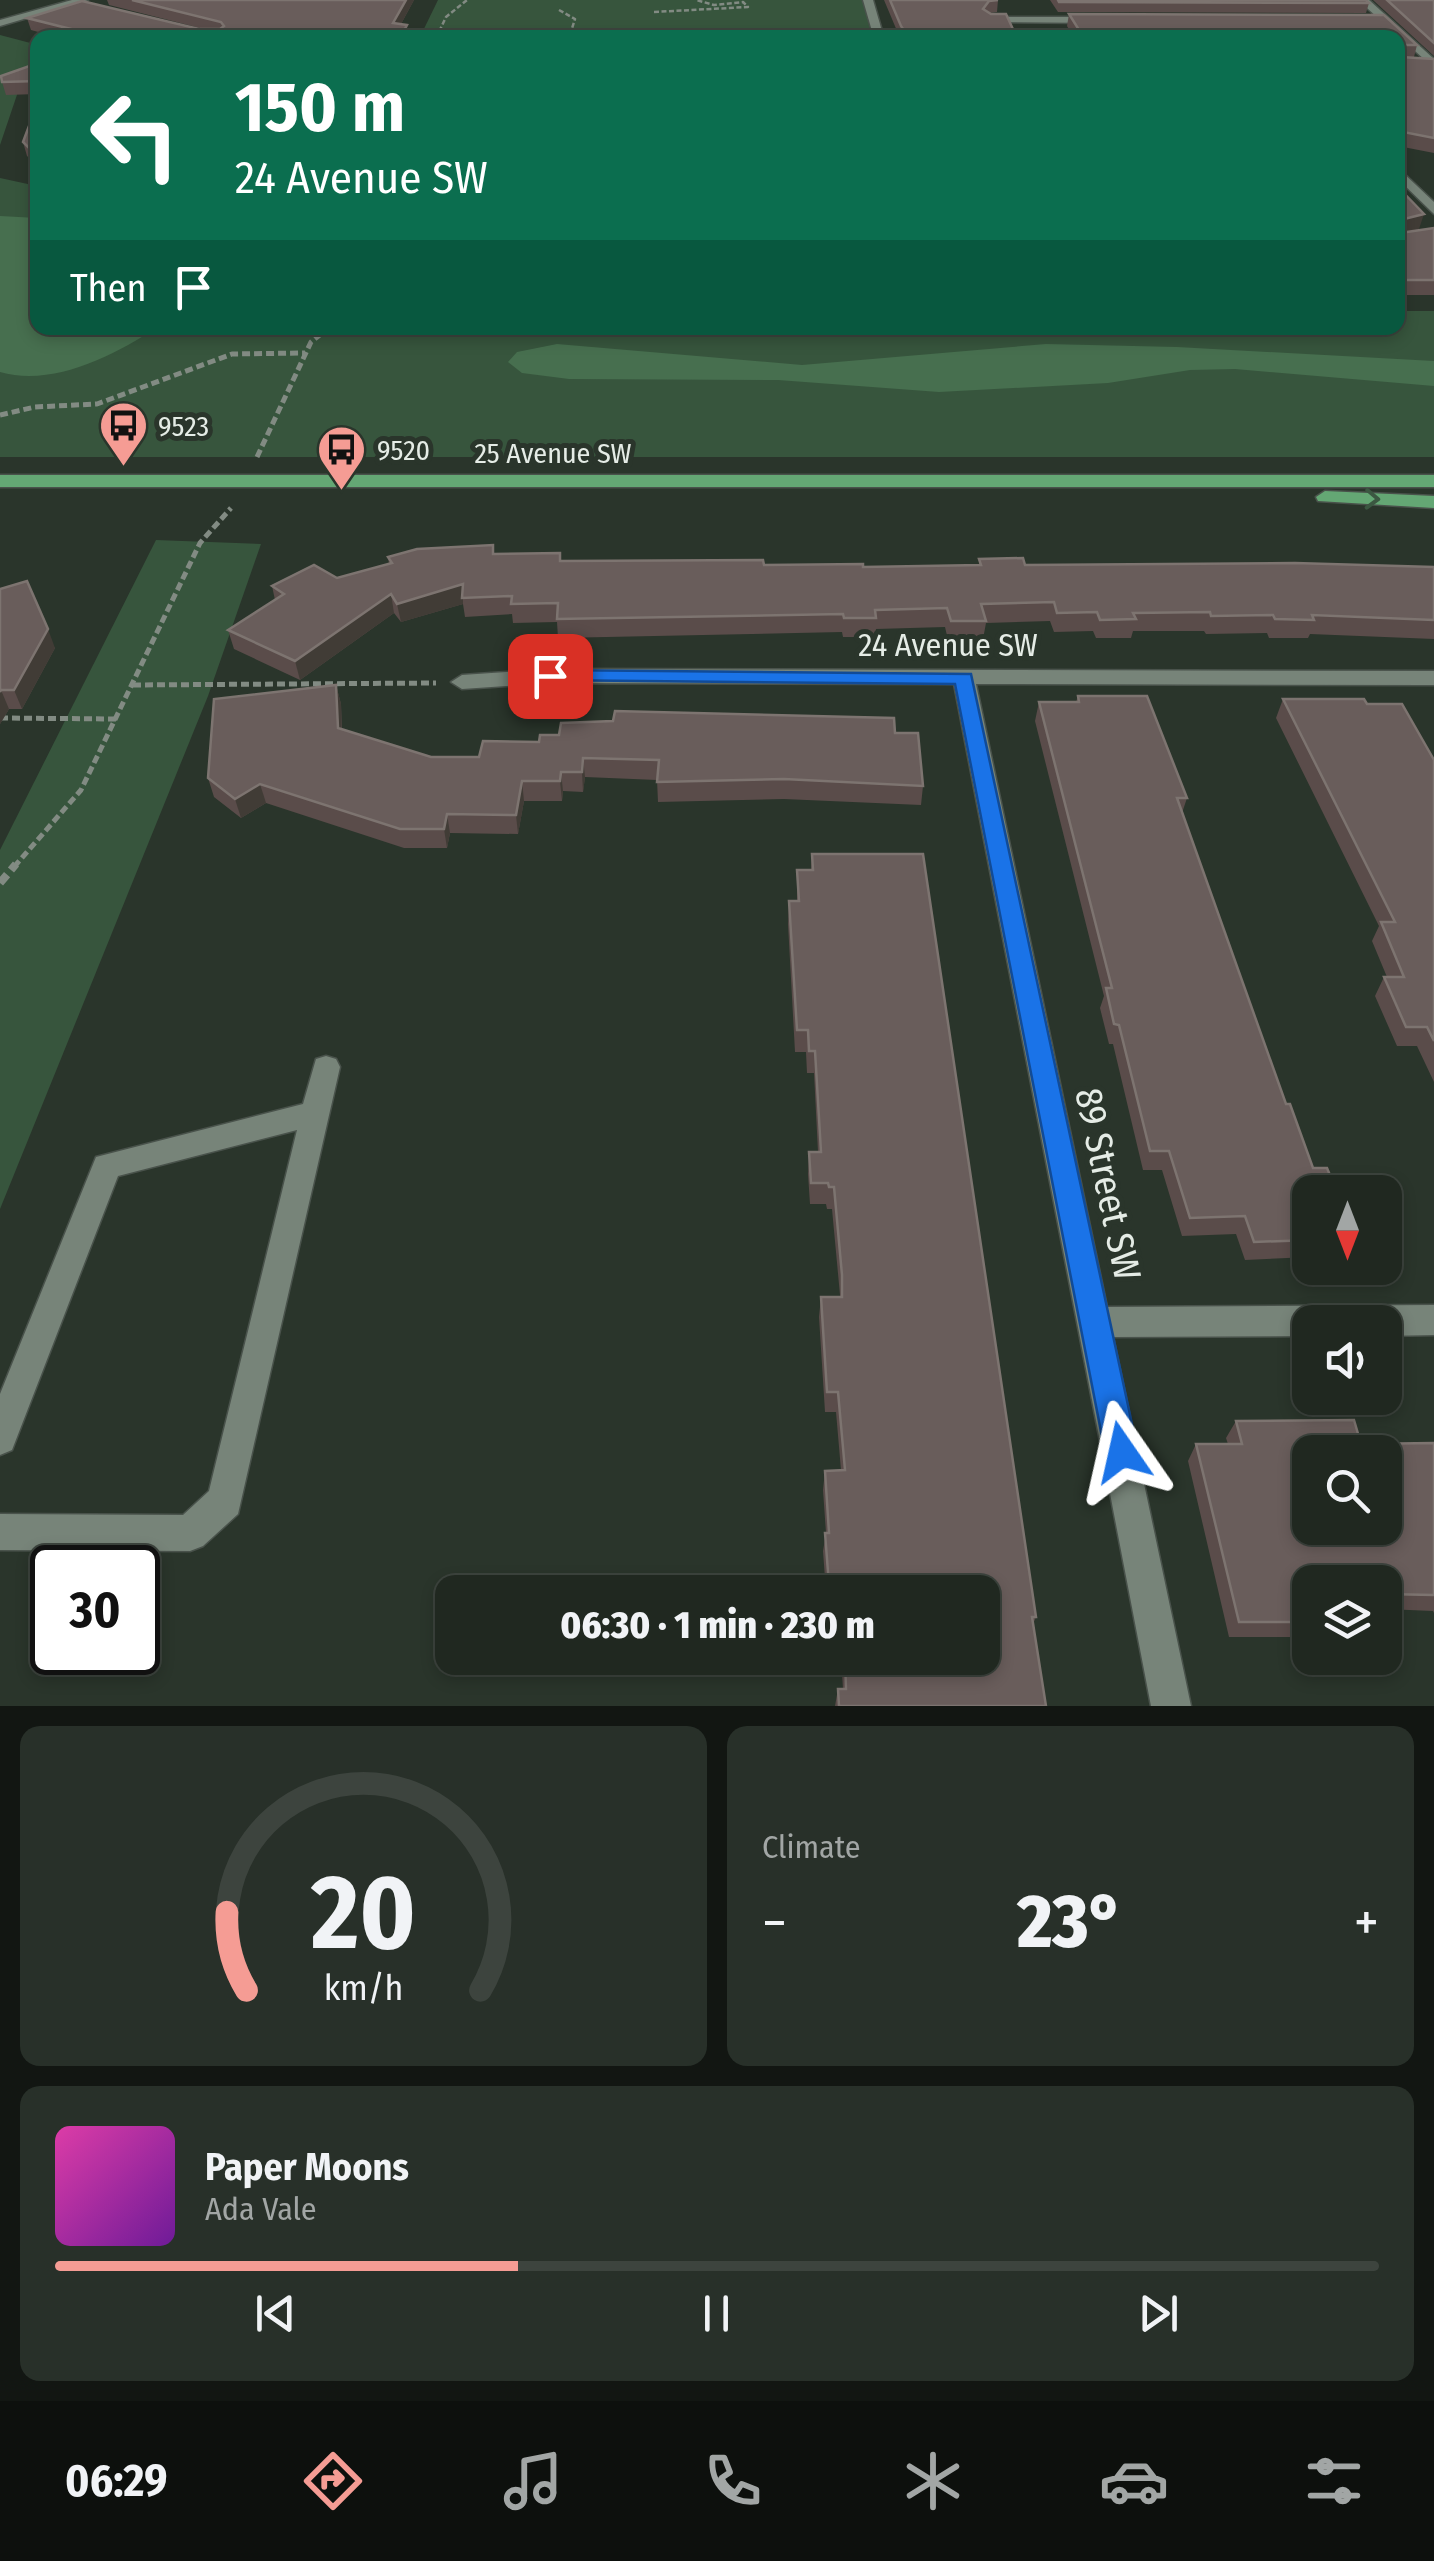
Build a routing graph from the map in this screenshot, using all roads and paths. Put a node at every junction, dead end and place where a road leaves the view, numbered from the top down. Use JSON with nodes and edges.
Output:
{"nodes":[{"id":1,"x":467,"y":0,"type":"edge"},
{"id":2,"x":696,"y":0,"type":"edge"},
{"id":3,"x":868,"y":0,"type":"edge"},
{"id":4,"x":1363,"y":0,"type":"edge"},
{"id":5,"x":81,"y":3,"type":"edge"},
{"id":6,"x":559,"y":10,"type":"dead end"},
{"id":7,"x":654,"y":12,"type":"dead end"},
{"id":8,"x":990,"y":19,"type":"edge"},
{"id":9,"x":1122,"y":20,"type":"edge"},
{"id":10,"x":1368,"y":20,"type":"edge"},
{"id":11,"x":1386,"y":20,"type":"junction"},
{"id":12,"x":0,"y":23,"type":"edge"},
{"id":13,"x":440,"y":30,"type":"edge"},
{"id":14,"x":571,"y":30,"type":"edge"},
{"id":15,"x":876,"y":30,"type":"edge"},
{"id":16,"x":1397,"y":30,"type":"edge"},
{"id":17,"x":1405,"y":38,"type":"edge"},
{"id":18,"x":1411,"y":64,"type":"edge"},
{"id":19,"x":1434,"y":65,"type":"edge"},
{"id":20,"x":1405,"y":179,"type":"edge"},
{"id":21,"x":1434,"y":210,"type":"edge"},
{"id":22,"x":319,"y":335,"type":"edge"},
{"id":23,"x":306,"y":353,"type":"junction"},
{"id":24,"x":0,"y":415,"type":"edge"},
{"id":25,"x":254,"y":465,"type":"dead end"},
{"id":26,"x":925,"y":480,"type":"junction"},
{"id":27,"x":0,"y":481,"type":"edge"},
{"id":28,"x":1434,"y":481,"type":"edge"},
{"id":29,"x":1434,"y":502,"type":"edge"},
{"id":30,"x":234,"y":504,"type":"dead end"},
{"id":31,"x":964,"y":678,"type":"junction"},
{"id":32,"x":1434,"y":678,"type":"edge"},
{"id":33,"x":462,"y":682,"type":"joint"},
{"id":34,"x":133,"y":685,"type":"junction"},
{"id":35,"x":0,"y":718,"type":"edge"},
{"id":36,"x":116,"y":718,"type":"junction"},
{"id":37,"x":0,"y":883,"type":"edge"},
{"id":38,"x":326,"y":1067,"type":"dead end"},
{"id":39,"x":316,"y":1113,"type":"junction"},
{"id":40,"x":1434,"y":1320,"type":"edge"},
{"id":41,"x":1096,"y":1322,"type":"junction"},
{"id":42,"x":0,"y":1438,"type":"edge"},
{"id":43,"x":0,"y":1532,"type":"edge"},
{"id":44,"x":1171,"y":1706,"type":"edge"}],
"edges":[{"from":1,"to":13,"type":"path"},
{"from":2,"to":7,"type":"path"},
{"from":3,"to":15,"type":"street"},
{"from":4,"to":11,"type":"street"},
{"from":5,"to":12,"type":"street"},
{"from":6,"to":14,"type":"path"},
{"from":8,"to":9,"type":"street"},
{"from":10,"to":11,"type":"street"},
{"from":11,"to":16,"type":"street"},
{"from":17,"to":19,"type":"street"},
{"from":18,"to":19,"type":"street"},
{"from":20,"to":21,"type":"street"},
{"from":22,"to":23,"type":"path"},
{"from":23,"to":24,"type":"path"},
{"from":23,"to":25,"type":"path"},
{"from":26,"to":27,"type":"main road","name":"25 Avenue SW"},
{"from":26,"to":28,"type":"main road","name":"25 Avenue SW"},
{"from":26,"to":29,"type":"main road","name":"25 Avenue SW","one_way":true},
{"from":30,"to":34,"type":"path"},
{"from":31,"to":32,"type":"street","name":"24 Avenue SW"},
{"from":31,"to":33,"type":"street","name":"24 Avenue SW"},
{"from":31,"to":41,"type":"street","name":"89 Street SW"},
{"from":33,"to":34,"type":"path"},
{"from":34,"to":36,"type":"path"},
{"from":35,"to":36,"type":"path"},
{"from":36,"to":37,"type":"path"},
{"from":38,"to":39,"type":"street"},
{"from":39,"to":42,"type":"street"},
{"from":39,"to":43,"type":"street"},
{"from":40,"to":41,"type":"street"},
{"from":41,"to":44,"type":"street","name":"89 Street SW"}]}
